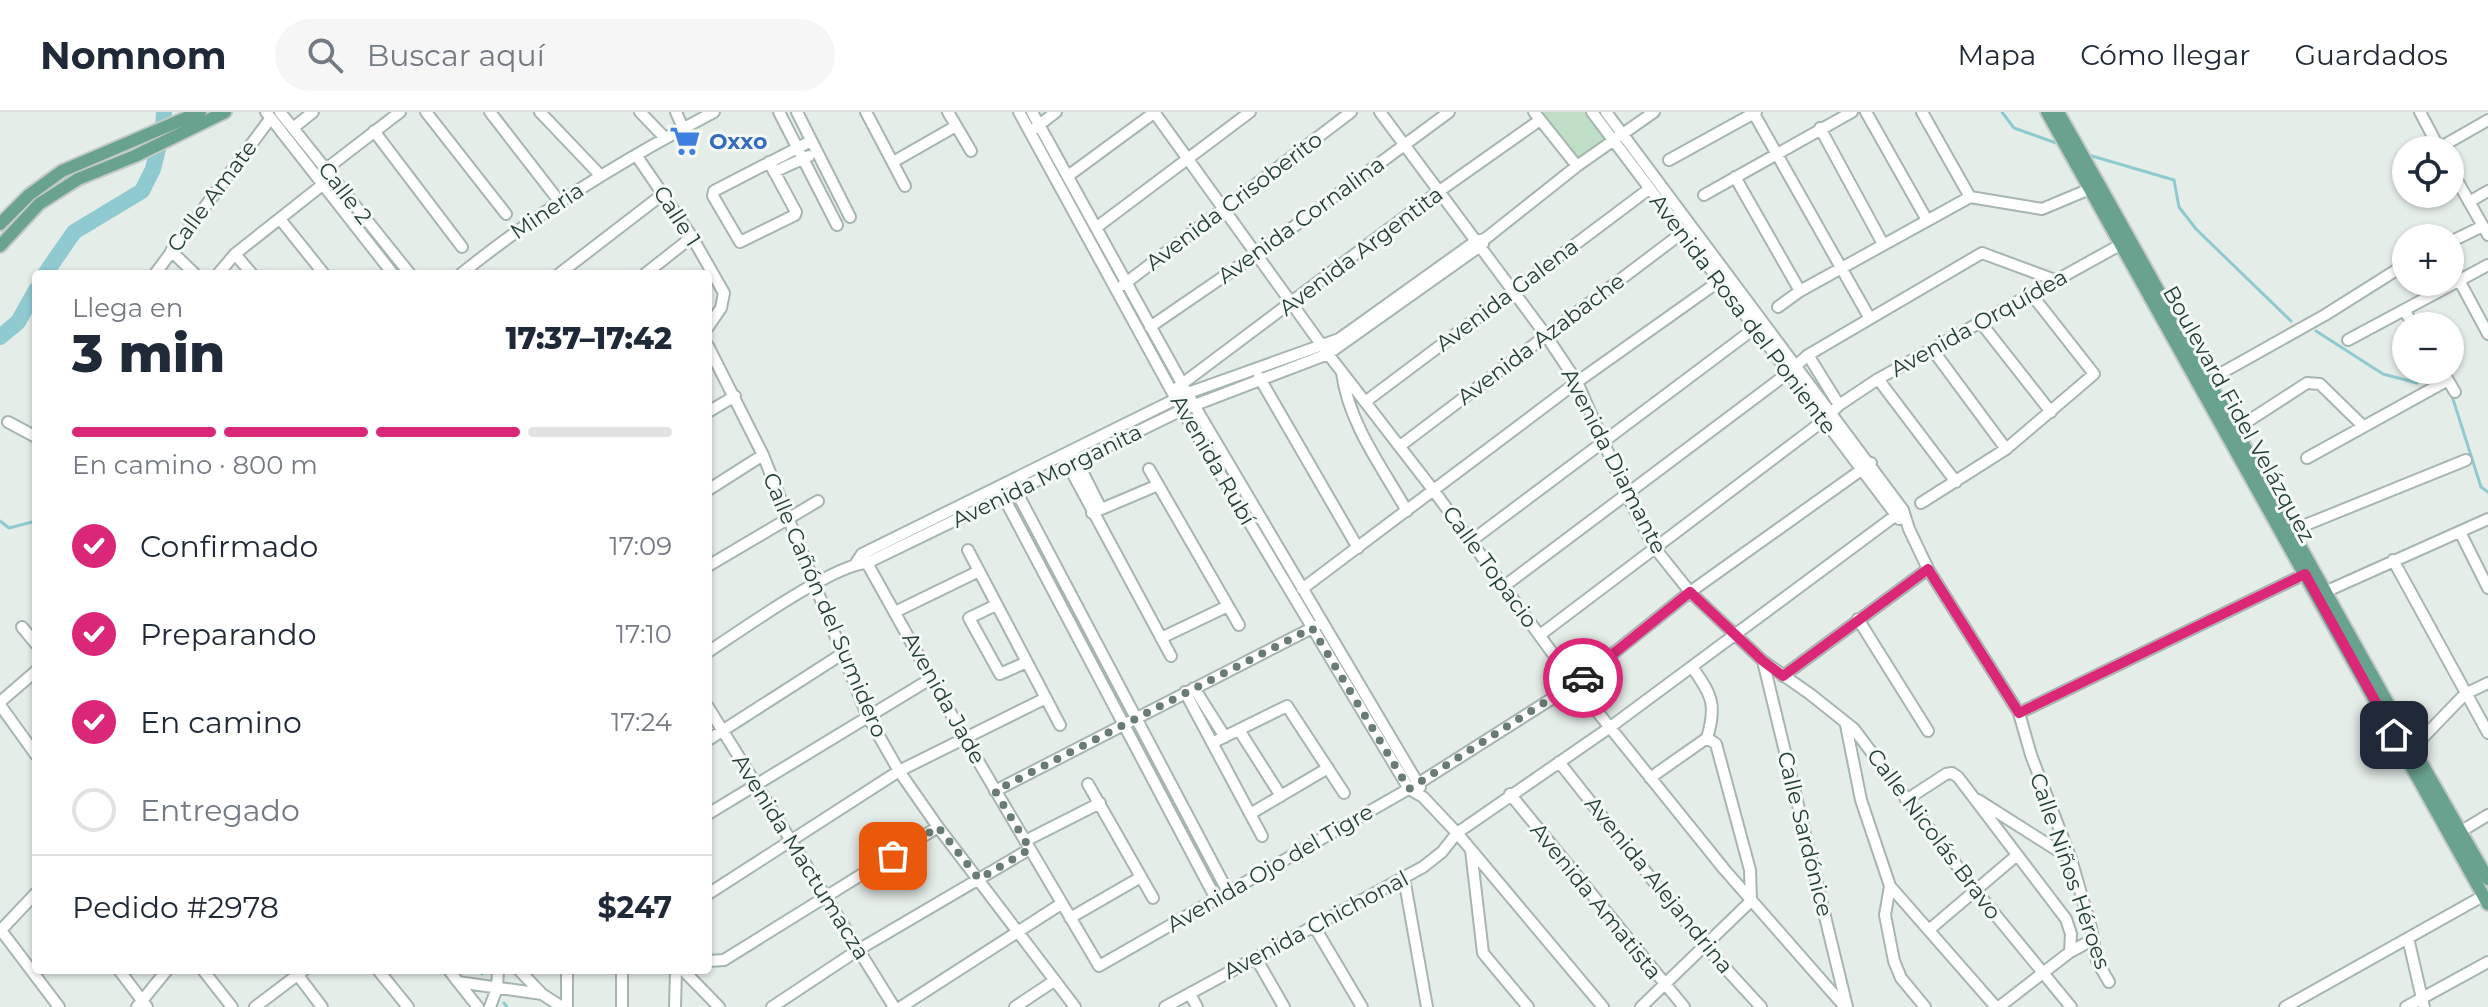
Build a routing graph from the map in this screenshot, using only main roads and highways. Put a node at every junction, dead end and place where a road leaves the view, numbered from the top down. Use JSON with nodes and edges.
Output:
{"nodes":[{"id":1,"x":225,"y":112,"type":"edge"},
{"id":2,"x":2047,"y":112,"type":"edge"},
{"id":3,"x":2058,"y":112,"type":"edge"},
{"id":4,"x":203,"y":117,"type":"edge"},
{"id":5,"x":2069,"y":143,"type":"junction"},
{"id":6,"x":0,"y":224,"type":"edge"},
{"id":7,"x":2125,"y":242,"type":"junction"},
{"id":8,"x":0,"y":246,"type":"edge"},
{"id":9,"x":2241,"y":449,"type":"junction"},
{"id":10,"x":2455,"y":834,"type":"junction"},
{"id":11,"x":2488,"y":879,"type":"edge"},
{"id":12,"x":2486,"y":900,"type":"edge"}],
"edges":[{"from":1,"to":4,"type":"main road"},
{"from":2,"to":5,"type":"main road","name":"Boulevard Fidel Velázquez"},
{"from":3,"to":5,"type":"main road","name":"Boulevard Fidel Velázquez"},
{"from":4,"to":6,"type":"main road"},
{"from":4,"to":8,"type":"main road"},
{"from":5,"to":7,"type":"main road","name":"Boulevard Fidel Velázquez"},
{"from":7,"to":9,"type":"main road","name":"Boulevard Fidel Velázquez"},
{"from":7,"to":9,"type":"main road","name":"Boulevard Fidel Velázquez"},
{"from":9,"to":10,"type":"main road","name":"Boulevard Fidel Velázquez"},
{"from":9,"to":10,"type":"main road","name":"Boulevard Fidel Velázquez"},
{"from":10,"to":11,"type":"main road","name":"Boulevard Fidel Velázquez"},
{"from":10,"to":12,"type":"main road","name":"Boulevard Fidel Velázquez"}]}
